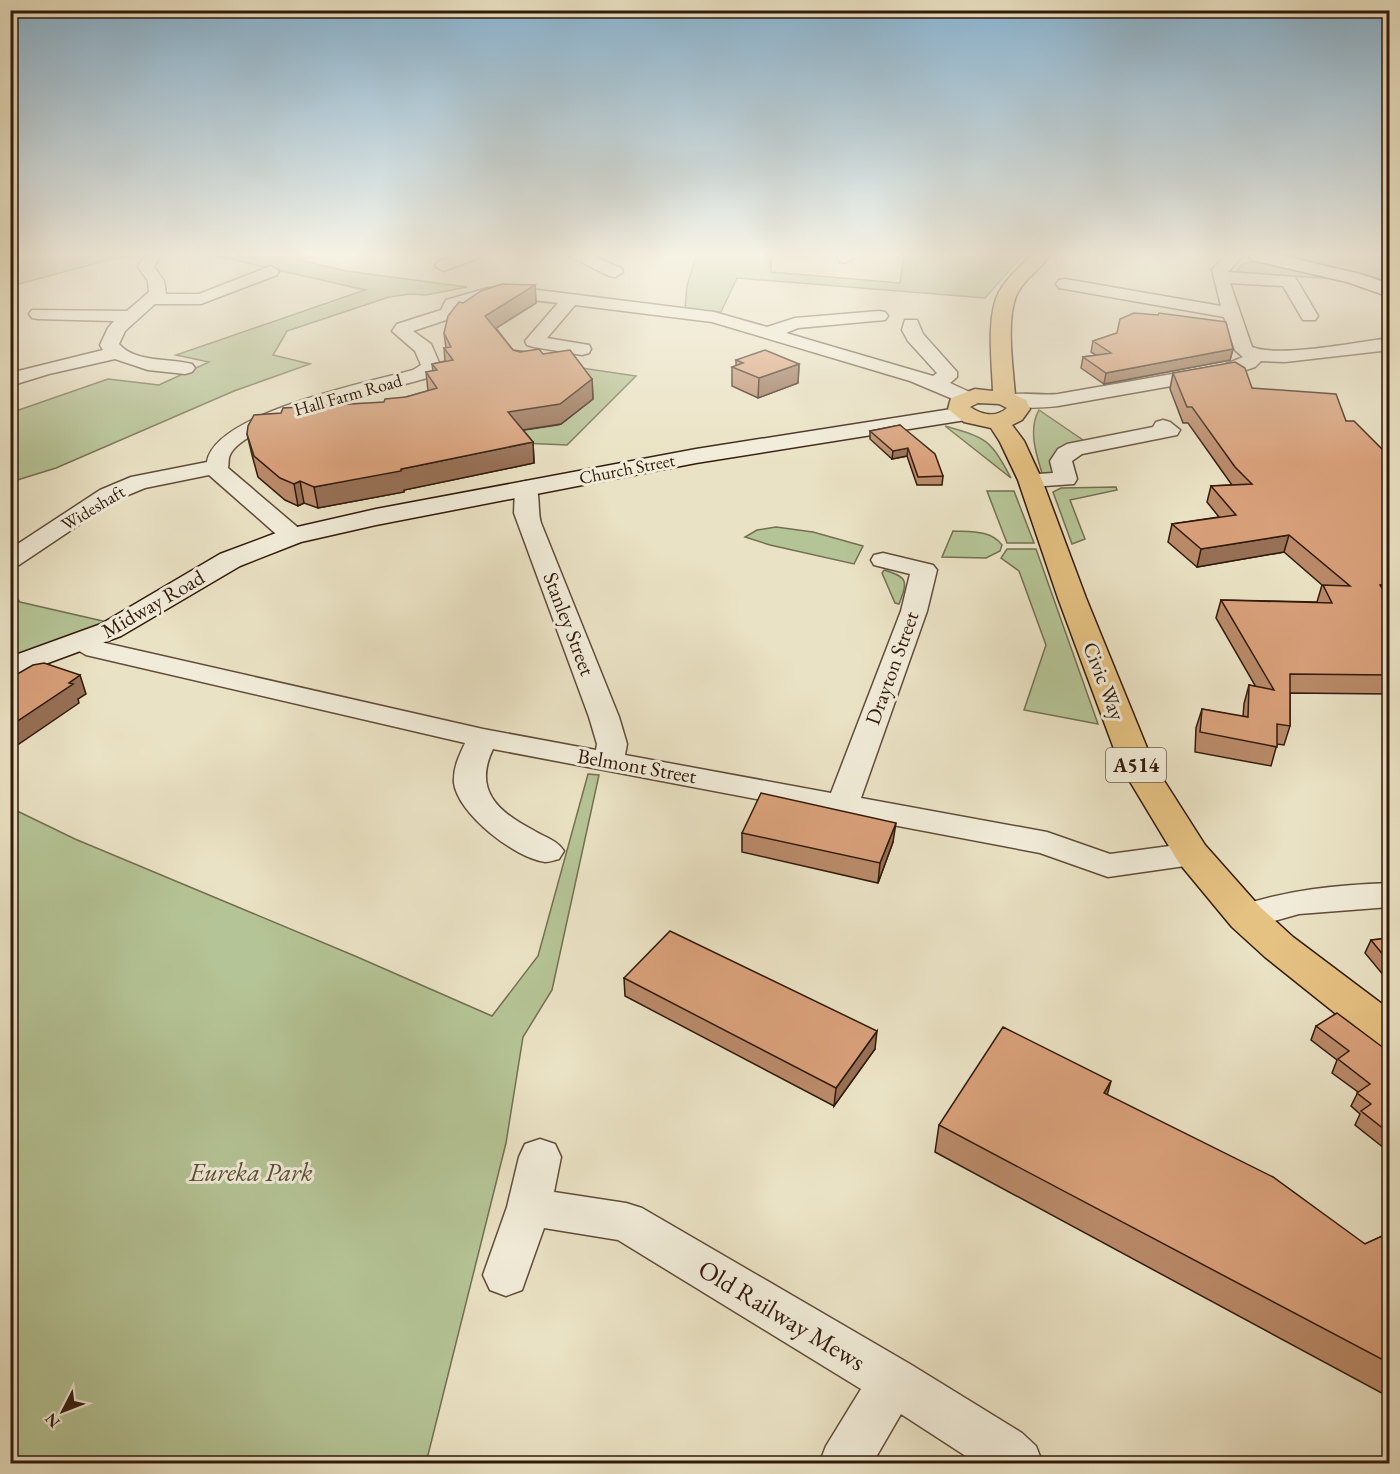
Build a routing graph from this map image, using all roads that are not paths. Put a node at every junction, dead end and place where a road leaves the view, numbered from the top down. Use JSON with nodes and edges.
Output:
{"nodes":[{"id":1,"x":911,"y":324,"type":"dead end"},
{"id":2,"x":121,"y":325,"type":"edge"},
{"id":3,"x":413,"y":325,"type":"edge"},
{"id":4,"x":548,"y":325,"type":"edge"},
{"id":5,"x":742,"y":325,"type":"edge"},
{"id":6,"x":790,"y":325,"type":"edge"},
{"id":7,"x":1004,"y":325,"type":"edge"},
{"id":8,"x":1235,"y":325,"type":"edge"},
{"id":9,"x":768,"y":333,"type":"junction"},
{"id":10,"x":1389,"y":344,"type":"edge"},
{"id":11,"x":582,"y":349,"type":"dead end"},
{"id":12,"x":116,"y":353,"type":"junction"},
{"id":13,"x":1252,"y":359,"type":"junction"},
{"id":14,"x":1002,"y":360,"type":"junction"},
{"id":15,"x":159,"y":366,"type":"junction"},
{"id":16,"x":185,"y":368,"type":"dead end"},
{"id":17,"x":140,"y":379,"type":"dead end"},
{"id":18,"x":10,"y":380,"type":"edge"},
{"id":19,"x":933,"y":384,"type":"junction"},
{"id":20,"x":968,"y":403,"type":"junction"},
{"id":21,"x":1004,"y":406,"type":"junction"},
{"id":22,"x":1163,"y":426,"type":"dead end"},
{"id":23,"x":218,"y":466,"type":"junction"},
{"id":24,"x":1030,"y":480,"type":"junction"},
{"id":25,"x":526,"y":488,"type":"junction"},
{"id":26,"x":293,"y":536,"type":"junction"},
{"id":27,"x":10,"y":560,"type":"edge"},
{"id":28,"x":884,"y":560,"type":"dead end"},
{"id":29,"x":84,"y":642,"type":"junction"},
{"id":30,"x":10,"y":668,"type":"edge"},
{"id":31,"x":483,"y":738,"type":"junction"},
{"id":32,"x":608,"y":761,"type":"junction"},
{"id":33,"x":843,"y":804,"type":"junction"},
{"id":34,"x":547,"y":851,"type":"dead end"},
{"id":35,"x":1192,"y":854,"type":"junction"},
{"id":36,"x":1389,"y":895,"type":"edge"},
{"id":37,"x":1246,"y":917,"type":"junction"},
{"id":38,"x":1389,"y":1033,"type":"edge"},
{"id":39,"x":540,"y":1157,"type":"dead end"},
{"id":40,"x":529,"y":1207,"type":"junction"},
{"id":41,"x":506,"y":1275,"type":"dead end"},
{"id":42,"x":893,"y":1381,"type":"junction"},
{"id":43,"x":844,"y":1464,"type":"edge"},
{"id":44,"x":1018,"y":1464,"type":"edge"}],
"edges":[{"from":1,"to":19,"type":"street"},
{"from":2,"to":12,"type":"street"},
{"from":3,"to":23,"type":"street","name":"Hall Farm Road"},
{"from":4,"to":11,"type":"street"},
{"from":5,"to":9,"type":"street"},
{"from":6,"to":9,"type":"street"},
{"from":7,"to":14,"type":"main road"},
{"from":8,"to":13,"type":"street"},
{"from":9,"to":19,"type":"street"},
{"from":10,"to":13,"type":"street"},
{"from":12,"to":15,"type":"street"},
{"from":12,"to":18,"type":"street"},
{"from":13,"to":21,"type":"street"},
{"from":14,"to":20,"type":"main road"},
{"from":14,"to":21,"type":"main road"},
{"from":15,"to":16,"type":"street"},
{"from":15,"to":17,"type":"street"},
{"from":19,"to":20,"type":"street"},
{"from":20,"to":21,"type":"main road"},
{"from":20,"to":25,"type":"main road","name":"Church Street"},
{"from":21,"to":24,"type":"main road","name":"Civic Way","number":"A514"},
{"from":22,"to":24,"type":"street"},
{"from":23,"to":26,"type":"street"},
{"from":23,"to":27,"type":"street","name":"Wideshaft"},
{"from":24,"to":35,"type":"main road","name":"Civic Way","number":"A514"},
{"from":25,"to":26,"type":"main road","name":"Church Street"},
{"from":25,"to":32,"type":"street","name":"Stanley Street"},
{"from":26,"to":29,"type":"main road","name":"Midway Road"},
{"from":28,"to":33,"type":"street","name":"Drayton Street"},
{"from":29,"to":30,"type":"main road","name":"Midway Road"},
{"from":29,"to":31,"type":"street","name":"Belmont Street"},
{"from":31,"to":32,"type":"street","name":"Belmont Street"},
{"from":31,"to":34,"type":"street"},
{"from":32,"to":33,"type":"street","name":"Belmont Street"},
{"from":33,"to":35,"type":"street","name":"Belmont Street"},
{"from":35,"to":37,"type":"main road","name":"Civic Way","number":"A514"},
{"from":36,"to":37,"type":"street"},
{"from":37,"to":38,"type":"main road","name":"Civic Way","number":"A514"},
{"from":39,"to":40,"type":"street"},
{"from":40,"to":41,"type":"street"},
{"from":40,"to":42,"type":"street","name":"Old Railway Mews"},
{"from":42,"to":43,"type":"street"},
{"from":42,"to":44,"type":"street","name":"Old Railway Mews"}]}
